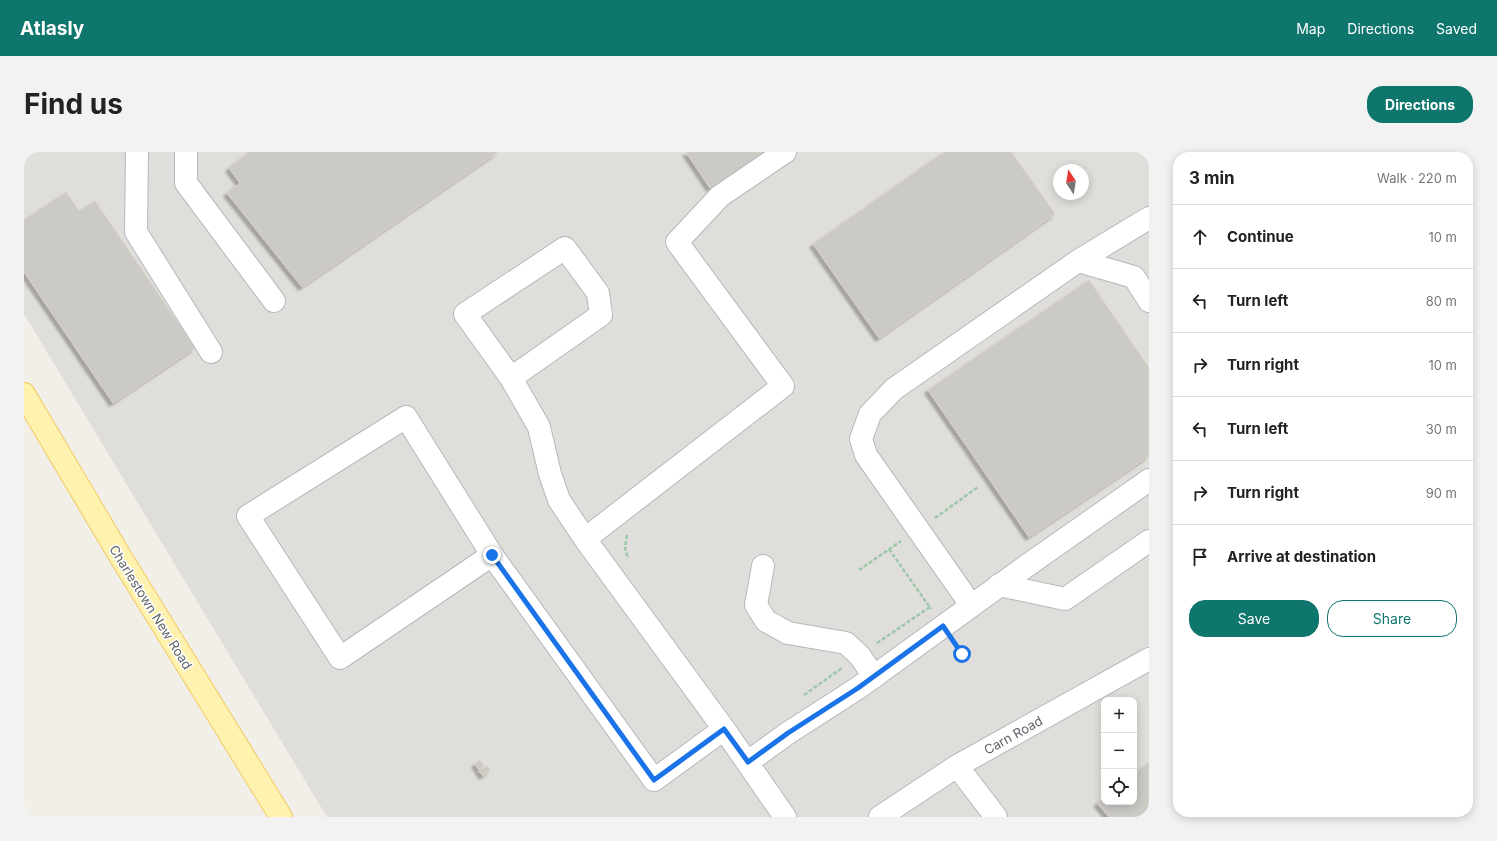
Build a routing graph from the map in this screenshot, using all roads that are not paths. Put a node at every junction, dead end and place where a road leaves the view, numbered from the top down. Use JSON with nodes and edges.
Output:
{"nodes":[{"id":1,"x":137,"y":152,"type":"edge"},
{"id":2,"x":186,"y":152,"type":"edge"},
{"id":3,"x":785,"y":152,"type":"edge"},
{"id":4,"x":1149,"y":218,"type":"edge"},
{"id":5,"x":1078,"y":261,"type":"junction"},
{"id":6,"x":1149,"y":300,"type":"edge"},
{"id":7,"x":274,"y":301,"type":"dead end"},
{"id":8,"x":211,"y":352,"type":"dead end"},
{"id":9,"x":511,"y":378,"type":"junction"},
{"id":10,"x":24,"y":394,"type":"edge"},
{"id":11,"x":1149,"y":480,"type":"edge"},
{"id":12,"x":585,"y":539,"type":"junction"},
{"id":13,"x":1149,"y":541,"type":"edge"},
{"id":14,"x":492,"y":555,"type":"junction"},
{"id":15,"x":763,"y":566,"type":"dead end"},
{"id":16,"x":999,"y":585,"type":"junction"},
{"id":17,"x":971,"y":605,"type":"junction"},
{"id":18,"x":1149,"y":659,"type":"edge"},
{"id":19,"x":874,"y":677,"type":"junction"},
{"id":20,"x":724,"y":729,"type":"junction"},
{"id":21,"x":748,"y":762,"type":"junction"},
{"id":22,"x":957,"y":766,"type":"junction"},
{"id":23,"x":281,"y":817,"type":"edge"},
{"id":24,"x":786,"y":817,"type":"edge"},
{"id":25,"x":880,"y":817,"type":"edge"},
{"id":26,"x":996,"y":817,"type":"edge"}],
"edges":[{"from":1,"to":8,"type":"street"},
{"from":2,"to":7,"type":"street"},
{"from":3,"to":12,"type":"street"},
{"from":4,"to":5,"type":"street"},
{"from":5,"to":6,"type":"street"},
{"from":5,"to":17,"type":"street"},
{"from":9,"to":9,"type":"street"},
{"from":9,"to":12,"type":"street"},
{"from":10,"to":23,"type":"main road","name":"Charlestown New Road"},
{"from":11,"to":16,"type":"street"},
{"from":12,"to":20,"type":"street"},
{"from":13,"to":16,"type":"street"},
{"from":14,"to":14,"type":"street"},
{"from":14,"to":20,"type":"street"},
{"from":15,"to":19,"type":"street"},
{"from":16,"to":17,"type":"street"},
{"from":17,"to":19,"type":"street"},
{"from":18,"to":22,"type":"street","name":"Carn Road"},
{"from":19,"to":21,"type":"street"},
{"from":20,"to":21,"type":"street"},
{"from":21,"to":24,"type":"street"},
{"from":22,"to":25,"type":"street","name":"Carn Road"},
{"from":22,"to":26,"type":"street"}]}
